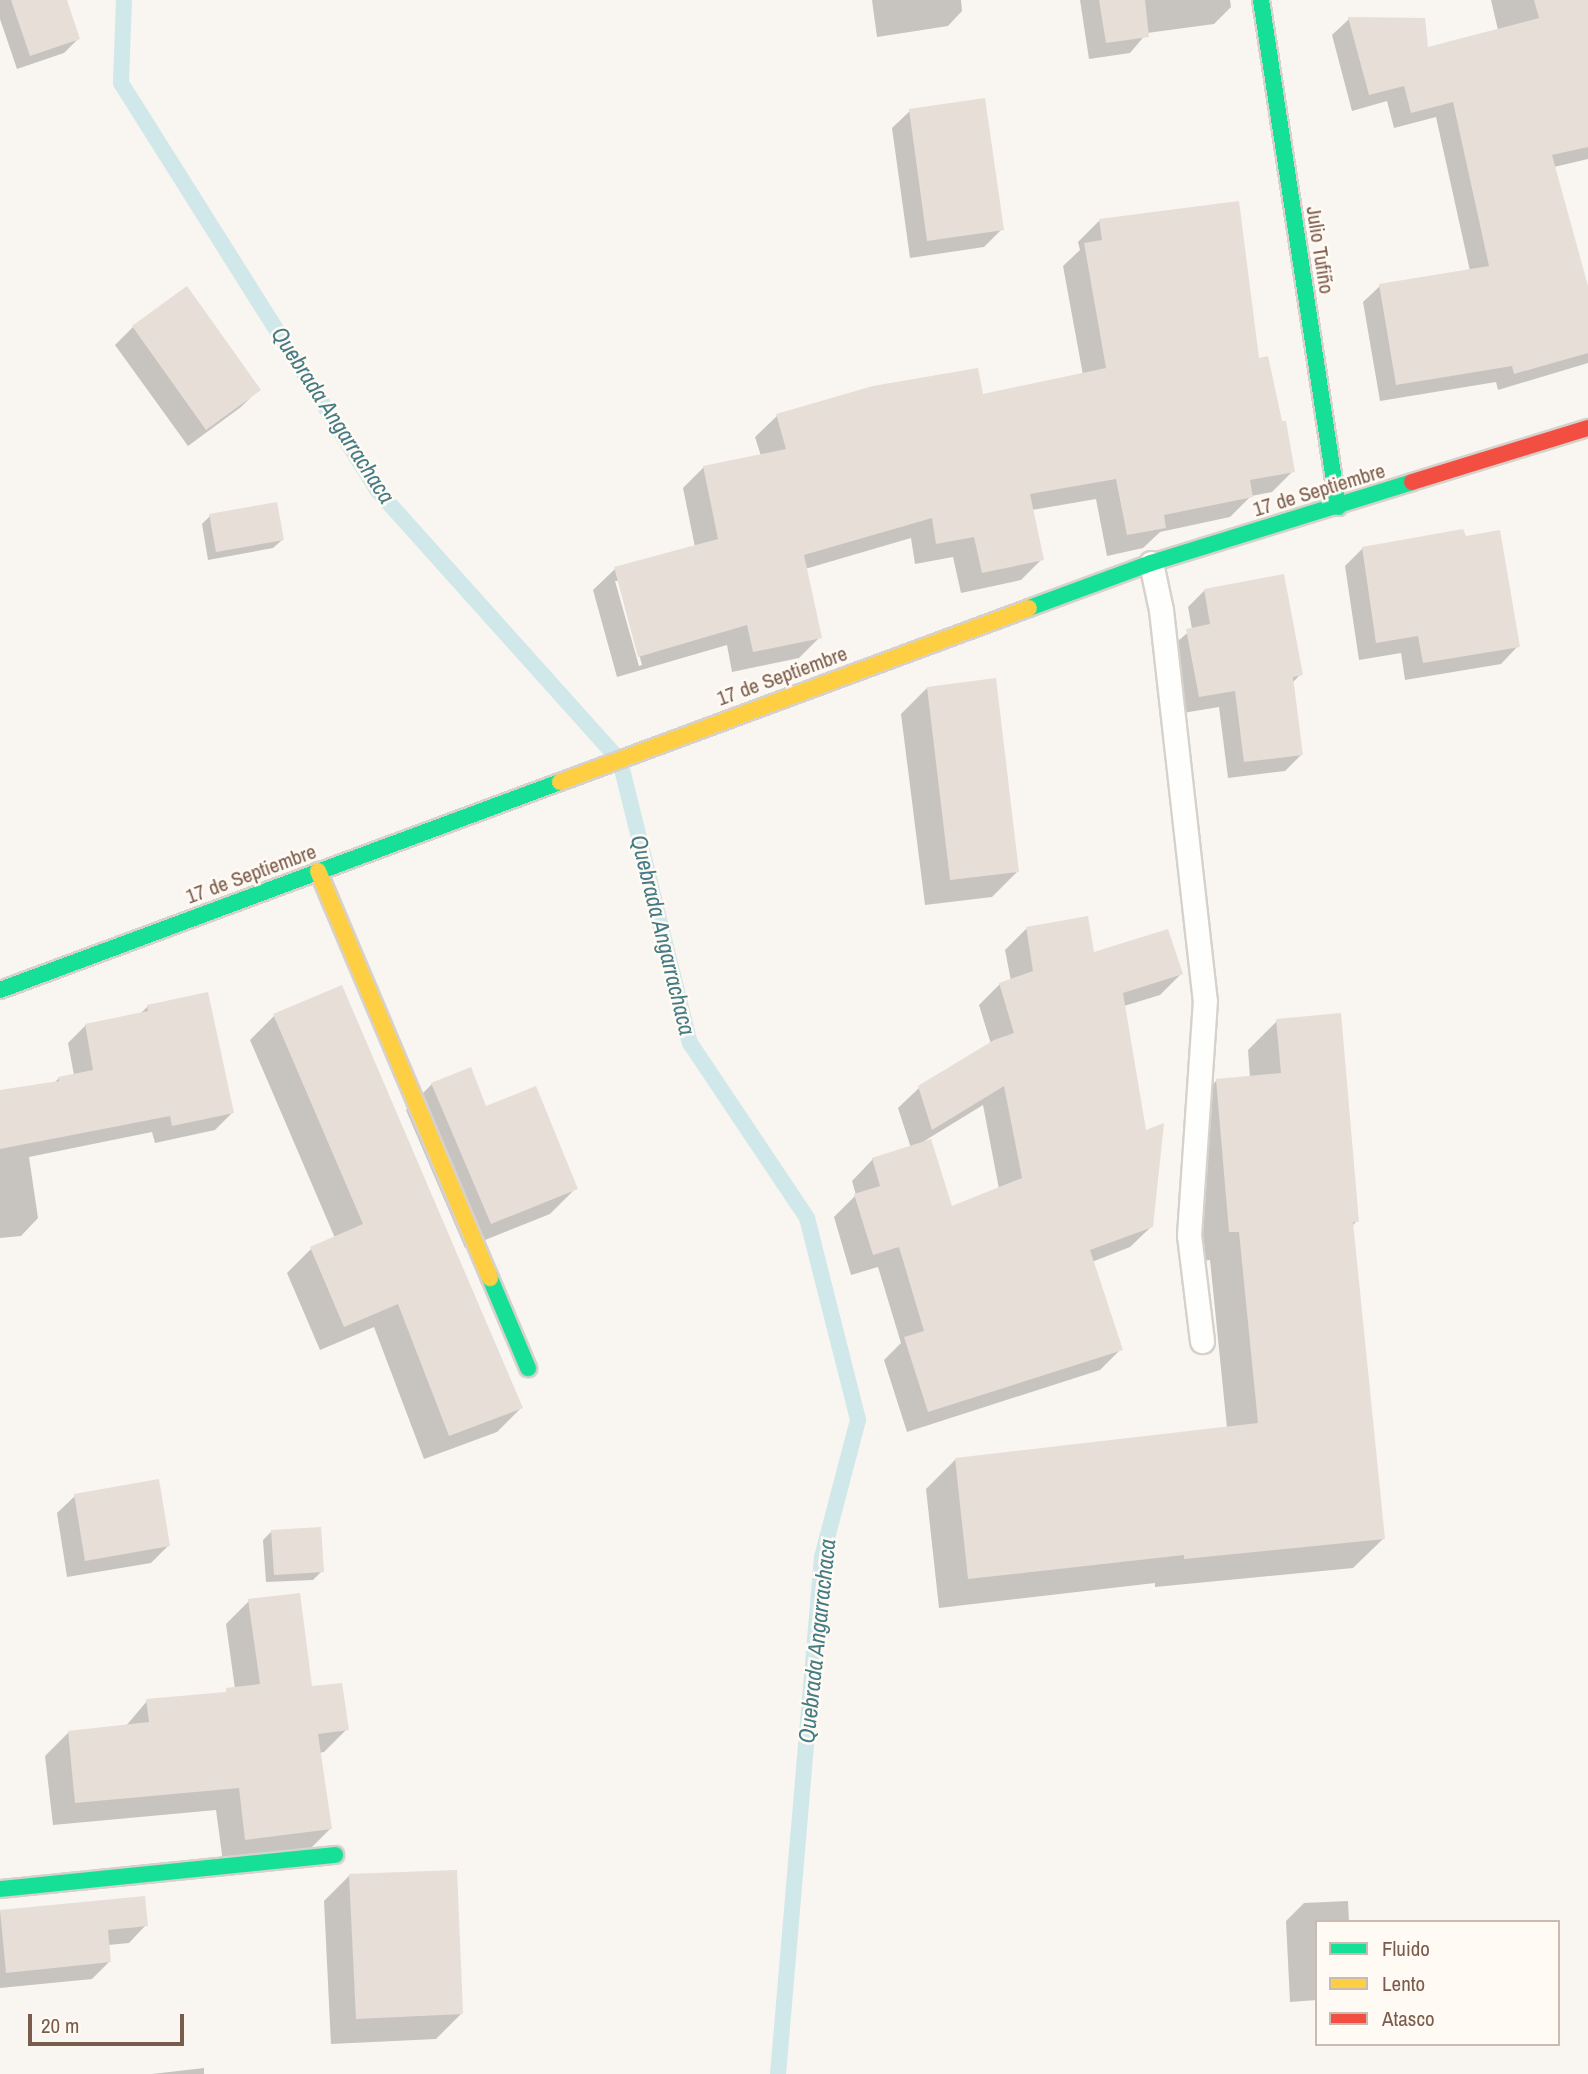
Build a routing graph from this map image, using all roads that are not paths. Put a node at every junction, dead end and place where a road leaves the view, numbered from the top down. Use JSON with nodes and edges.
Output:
{"nodes":[{"id":1,"x":1262,"y":0,"type":"edge"},
{"id":2,"x":1588,"y":428,"type":"edge"},
{"id":3,"x":1338,"y":507,"type":"junction"},
{"id":4,"x":1150,"y":563,"type":"junction"},
{"id":5,"x":318,"y":871,"type":"junction"},
{"id":6,"x":0,"y":990,"type":"edge"},
{"id":7,"x":1202,"y":1341,"type":"dead end"},
{"id":8,"x":528,"y":1368,"type":"dead end"},
{"id":9,"x":335,"y":1855,"type":"dead end"},
{"id":10,"x":0,"y":1889,"type":"edge"}],
"edges":[{"from":1,"to":3,"type":"street","name":"Julio Tufiño"},
{"from":2,"to":3,"type":"street","name":"17 de Septiembre"},
{"from":3,"to":4,"type":"street","name":"17 de Septiembre"},
{"from":4,"to":5,"type":"street","name":"17 de Septiembre"},
{"from":4,"to":7,"type":"lane"},
{"from":5,"to":6,"type":"street","name":"17 de Septiembre"},
{"from":5,"to":8,"type":"street"},
{"from":9,"to":10,"type":"street"}]}
